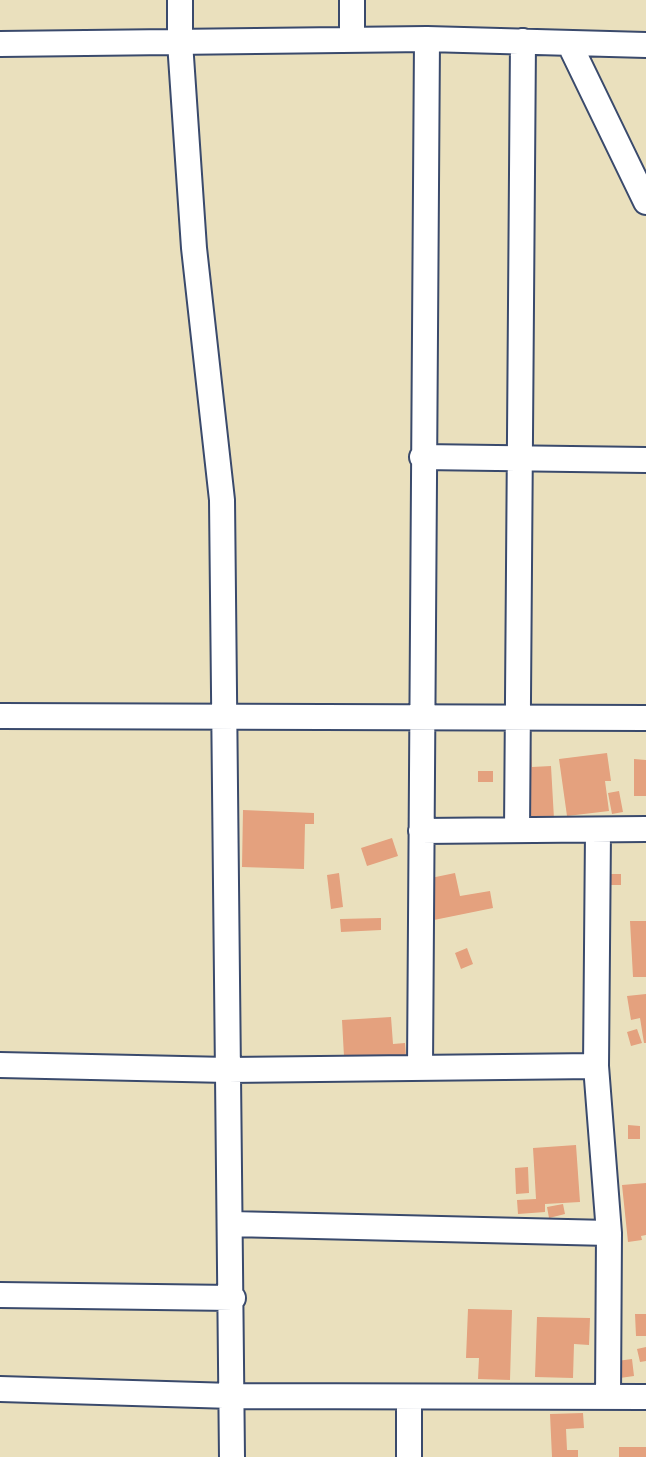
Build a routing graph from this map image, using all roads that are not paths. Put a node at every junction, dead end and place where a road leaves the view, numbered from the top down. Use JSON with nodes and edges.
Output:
{"nodes":[{"id":1,"x":180,"y":0,"type":"edge"},
{"id":2,"x":352,"y":0,"type":"edge"},
{"id":3,"x":428,"y":39,"type":"junction"},
{"id":4,"x":352,"y":40,"type":"junction"},
{"id":5,"x":523,"y":41,"type":"junction"},
{"id":6,"x":180,"y":42,"type":"junction"},
{"id":7,"x":569,"y":43,"type":"junction"},
{"id":8,"x":0,"y":44,"type":"edge"},
{"id":9,"x":646,"y":46,"type":"edge"},
{"id":10,"x":634,"y":153,"type":"edge"},
{"id":11,"x":646,"y":202,"type":"edge"},
{"id":12,"x":422,"y":457,"type":"junction"},
{"id":13,"x":518,"y":457,"type":"junction"},
{"id":14,"x":646,"y":460,"type":"edge"},
{"id":15,"x":0,"y":716,"type":"edge"},
{"id":16,"x":646,"y":718,"type":"edge"},
{"id":17,"x":223,"y":719,"type":"junction"},
{"id":18,"x":421,"y":719,"type":"junction"},
{"id":19,"x":517,"y":719,"type":"junction"},
{"id":20,"x":517,"y":830,"type":"junction"},
{"id":21,"x":646,"y":830,"type":"edge"},
{"id":22,"x":421,"y":831,"type":"junction"},
{"id":23,"x":597,"y":831,"type":"junction"},
{"id":24,"x":0,"y":1065,"type":"edge"},
{"id":25,"x":420,"y":1066,"type":"junction"},
{"id":26,"x":596,"y":1066,"type":"junction"},
{"id":27,"x":228,"y":1070,"type":"junction"},
{"id":28,"x":231,"y":1224,"type":"junction"},
{"id":29,"x":609,"y":1233,"type":"junction"},
{"id":30,"x":0,"y":1295,"type":"edge"},
{"id":31,"x":233,"y":1298,"type":"junction"},
{"id":32,"x":0,"y":1389,"type":"edge"},
{"id":33,"x":232,"y":1396,"type":"junction"},
{"id":34,"x":608,"y":1397,"type":"junction"},
{"id":35,"x":646,"y":1397,"type":"edge"},
{"id":36,"x":408,"y":1398,"type":"junction"},
{"id":37,"x":232,"y":1457,"type":"edge"},
{"id":38,"x":409,"y":1457,"type":"edge"}],
"edges":[{"from":1,"to":6,"type":"street"},
{"from":2,"to":4,"type":"street"},
{"from":3,"to":4,"type":"street"},
{"from":3,"to":5,"type":"street"},
{"from":3,"to":12,"type":"street"},
{"from":4,"to":6,"type":"street"},
{"from":5,"to":7,"type":"street"},
{"from":5,"to":13,"type":"street"},
{"from":6,"to":8,"type":"street"},
{"from":6,"to":17,"type":"street"},
{"from":7,"to":9,"type":"street"},
{"from":7,"to":10,"type":"street"},
{"from":10,"to":11,"type":"street"},
{"from":12,"to":13,"type":"street"},
{"from":12,"to":18,"type":"street"},
{"from":13,"to":14,"type":"street"},
{"from":13,"to":19,"type":"street"},
{"from":15,"to":17,"type":"street"},
{"from":16,"to":19,"type":"street"},
{"from":17,"to":18,"type":"street"},
{"from":17,"to":27,"type":"street"},
{"from":18,"to":19,"type":"street"},
{"from":18,"to":22,"type":"street"},
{"from":19,"to":20,"type":"street"},
{"from":20,"to":22,"type":"street"},
{"from":20,"to":23,"type":"street"},
{"from":21,"to":23,"type":"street"},
{"from":22,"to":25,"type":"street"},
{"from":23,"to":26,"type":"street"},
{"from":24,"to":27,"type":"street"},
{"from":25,"to":26,"type":"street"},
{"from":25,"to":27,"type":"street"},
{"from":26,"to":29,"type":"street"},
{"from":27,"to":28,"type":"street"},
{"from":28,"to":29,"type":"street"},
{"from":28,"to":31,"type":"street"},
{"from":29,"to":34,"type":"street"},
{"from":30,"to":31,"type":"street"},
{"from":31,"to":33,"type":"street"},
{"from":32,"to":33,"type":"street"},
{"from":33,"to":36,"type":"street"},
{"from":33,"to":37,"type":"street"},
{"from":34,"to":35,"type":"street"},
{"from":34,"to":36,"type":"street"},
{"from":36,"to":38,"type":"street"}]}
